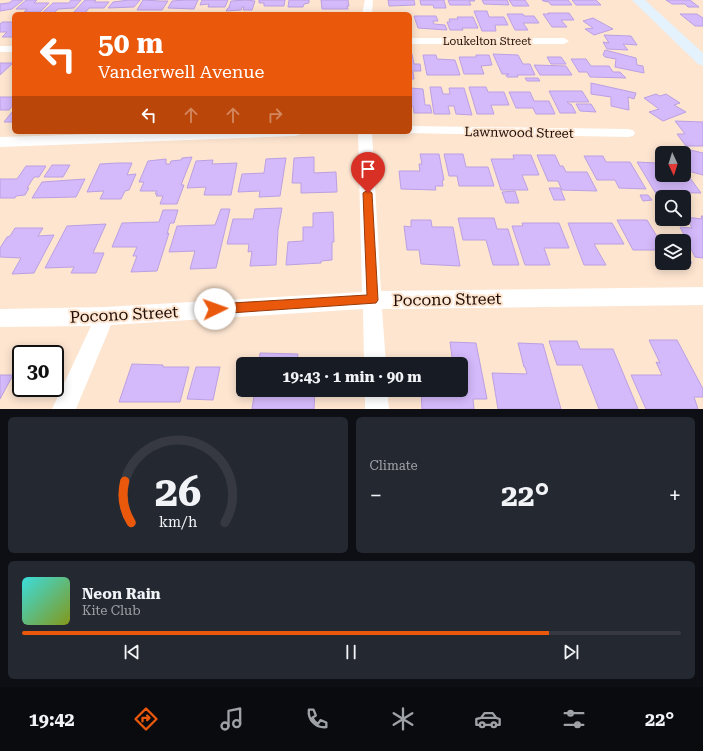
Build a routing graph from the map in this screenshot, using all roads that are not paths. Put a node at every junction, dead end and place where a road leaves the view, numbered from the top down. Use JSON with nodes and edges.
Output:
{"nodes":[{"id":1,"x":369,"y":0,"type":"edge"},
{"id":2,"x":638,"y":0,"type":"edge"},
{"id":3,"x":367,"y":12,"type":"edge"},
{"id":4,"x":412,"y":41,"type":"edge"},
{"id":5,"x":564,"y":41,"type":"dead end"},
{"id":6,"x":0,"y":49,"type":"edge"},
{"id":7,"x":12,"y":49,"type":"edge"},
{"id":8,"x":703,"y":61,"type":"edge"},
{"id":9,"x":412,"y":130,"type":"edge"},
{"id":10,"x":628,"y":133,"type":"dead end"},
{"id":11,"x":235,"y":134,"type":"edge"},
{"id":12,"x":365,"y":134,"type":"edge"},
{"id":13,"x":0,"y":142,"type":"edge"},
{"id":14,"x":703,"y":296,"type":"edge"},
{"id":15,"x":372,"y":300,"type":"junction"},
{"id":16,"x":105,"y":316,"type":"junction"},
{"id":17,"x":0,"y":318,"type":"edge"},
{"id":18,"x":375,"y":357,"type":"edge"},
{"id":19,"x":376,"y":397,"type":"edge"},
{"id":20,"x":64,"y":409,"type":"edge"},
{"id":21,"x":377,"y":409,"type":"edge"}],
"edges":[{"from":1,"to":3,"type":"street"},
{"from":2,"to":8,"type":"main road"},
{"from":4,"to":5,"type":"street","name":"Loukelton Street"},
{"from":6,"to":7,"type":"street"},
{"from":9,"to":10,"type":"street","name":"Lawnwood Street"},
{"from":11,"to":13,"type":"street"},
{"from":12,"to":15,"type":"street"},
{"from":14,"to":15,"type":"street","name":"Pocono Street"},
{"from":15,"to":16,"type":"street","name":"Pocono Street"},
{"from":15,"to":18,"type":"street"},
{"from":16,"to":17,"type":"street","name":"Pocono Street"},
{"from":16,"to":20,"type":"street"},
{"from":19,"to":21,"type":"street"}]}
